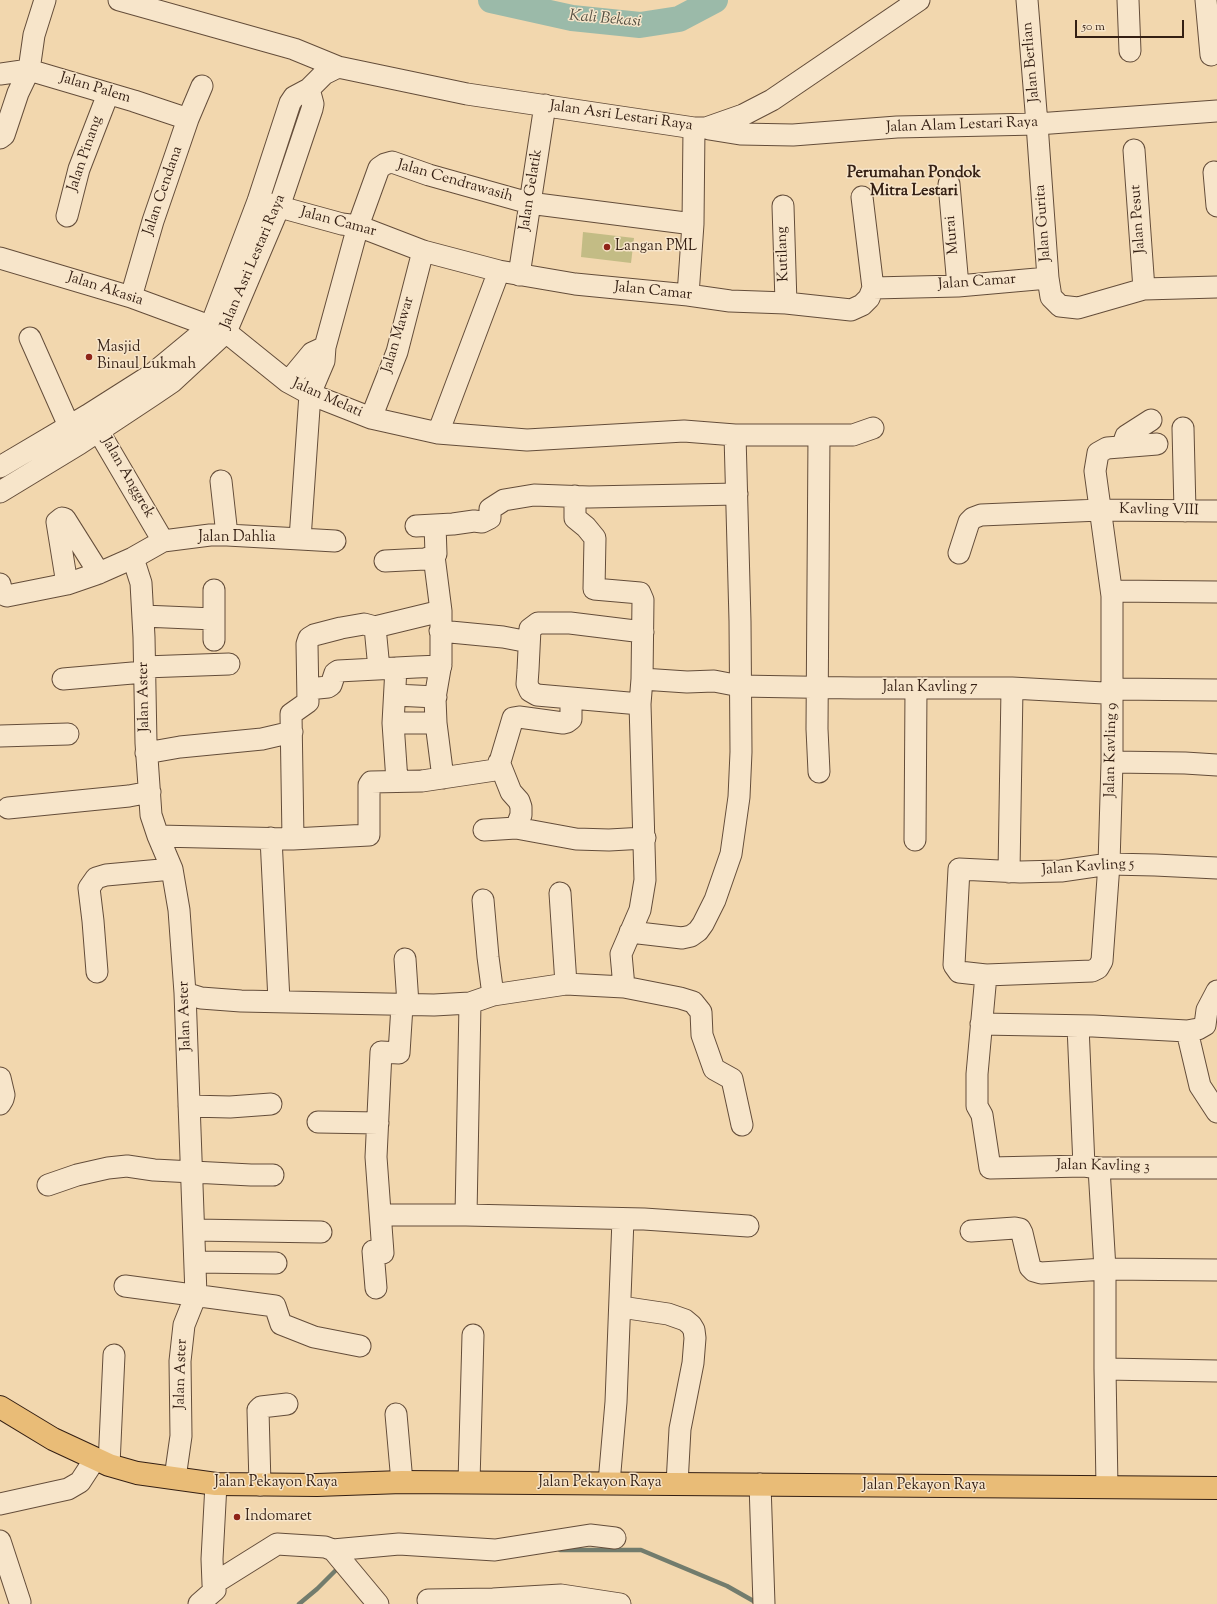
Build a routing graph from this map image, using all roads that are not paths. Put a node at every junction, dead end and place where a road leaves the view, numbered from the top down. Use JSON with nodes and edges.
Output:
{"nodes":[{"id":1,"x":45,"y":0,"type":"edge"},
{"id":2,"x":119,"y":0,"type":"edge"},
{"id":3,"x":919,"y":0,"type":"edge"},
{"id":4,"x":1027,"y":0,"type":"edge"},
{"id":5,"x":1128,"y":0,"type":"edge"},
{"id":6,"x":1206,"y":0,"type":"edge"},
{"id":7,"x":1130,"y":51,"type":"dead end"},
{"id":8,"x":1211,"y":55,"type":"dead end"},
{"id":9,"x":338,"y":67,"type":"junction"},
{"id":10,"x":30,"y":70,"type":"junction"},
{"id":11,"x":0,"y":74,"type":"edge"},
{"id":12,"x":202,"y":86,"type":"dead end"},
{"id":13,"x":309,"y":89,"type":"junction"},
{"id":14,"x":108,"y":94,"type":"junction"},
{"id":15,"x":545,"y":105,"type":"junction"},
{"id":16,"x":1217,"y":111,"type":"edge"},
{"id":17,"x":188,"y":119,"type":"junction"},
{"id":18,"x":1037,"y":124,"type":"junction"},
{"id":19,"x":700,"y":128,"type":"junction"},
{"id":20,"x":0,"y":138,"type":"edge"},
{"id":21,"x":1134,"y":150,"type":"dead end"},
{"id":22,"x":1214,"y":172,"type":"dead end"},
{"id":23,"x":949,"y":184,"type":"dead end"},
{"id":24,"x":862,"y":197,"type":"dead end"},
{"id":25,"x":258,"y":200,"type":"junction"},
{"id":26,"x":529,"y":203,"type":"junction"},
{"id":27,"x":783,"y":206,"type":"dead end"},
{"id":28,"x":1217,"y":206,"type":"edge"},
{"id":29,"x":279,"y":208,"type":"junction"},
{"id":30,"x":67,"y":216,"type":"dead end"},
{"id":31,"x":693,"y":224,"type":"junction"},
{"id":32,"x":358,"y":226,"type":"junction"},
{"id":33,"x":423,"y":251,"type":"junction"},
{"id":34,"x":0,"y":258,"type":"edge"},
{"id":35,"x":509,"y":273,"type":"junction"},
{"id":36,"x":1048,"y":278,"type":"junction"},
{"id":37,"x":958,"y":286,"type":"junction"},
{"id":38,"x":1217,"y":287,"type":"edge"},
{"id":39,"x":873,"y":288,"type":"junction"},
{"id":40,"x":1144,"y":289,"type":"junction"},
{"id":41,"x":688,"y":295,"type":"junction"},
{"id":42,"x":132,"y":297,"type":"junction"},
{"id":43,"x":786,"y":303,"type":"junction"},
{"id":44,"x":217,"y":330,"type":"junction"},
{"id":45,"x":30,"y":338,"type":"dead end"},
{"id":46,"x":325,"y":347,"type":"junction"},
{"id":47,"x":288,"y":382,"type":"junction"},
{"id":48,"x":310,"y":394,"type":"junction"},
{"id":49,"x":371,"y":418,"type":"junction"},
{"id":50,"x":1151,"y":420,"type":"dead end"},
{"id":51,"x":94,"y":422,"type":"junction"},
{"id":52,"x":70,"y":426,"type":"junction"},
{"id":53,"x":873,"y":428,"type":"dead end"},
{"id":54,"x":1183,"y":428,"type":"dead end"},
{"id":55,"x":438,"y":433,"type":"junction"},
{"id":56,"x":735,"y":435,"type":"junction"},
{"id":57,"x":818,"y":435,"type":"junction"},
{"id":58,"x":1157,"y":444,"type":"dead end"},
{"id":59,"x":1122,"y":447,"type":"junction"},
{"id":60,"x":26,"y":452,"type":"junction"},
{"id":61,"x":0,"y":467,"type":"edge"},
{"id":62,"x":37,"y":470,"type":"junction"},
{"id":63,"x":221,"y":481,"type":"dead end"},
{"id":64,"x":0,"y":492,"type":"edge"},
{"id":65,"x":737,"y":494,"type":"junction"},
{"id":66,"x":575,"y":496,"type":"junction"},
{"id":67,"x":1100,"y":510,"type":"junction"},
{"id":68,"x":1185,"y":511,"type":"junction"},
{"id":69,"x":1217,"y":512,"type":"edge"},
{"id":70,"x":228,"y":535,"type":"junction"},
{"id":71,"x":300,"y":539,"type":"junction"},
{"id":72,"x":163,"y":541,"type":"junction"},
{"id":73,"x":335,"y":541,"type":"dead end"},
{"id":74,"x":959,"y":553,"type":"dead end"},
{"id":75,"x":434,"y":556,"type":"junction"},
{"id":76,"x":133,"y":558,"type":"junction"},
{"id":77,"x":385,"y":561,"type":"dead end"},
{"id":78,"x":99,"y":573,"type":"junction"},
{"id":79,"x":0,"y":584,"type":"edge"},
{"id":80,"x":67,"y":584,"type":"junction"},
{"id":81,"x":214,"y":590,"type":"dead end"},
{"id":82,"x":1112,"y":591,"type":"junction"},
{"id":83,"x":1217,"y":592,"type":"edge"},
{"id":84,"x":441,"y":611,"type":"junction"},
{"id":85,"x":143,"y":616,"type":"junction"},
{"id":86,"x":214,"y":619,"type":"junction"},
{"id":87,"x":375,"y":627,"type":"junction"},
{"id":88,"x":440,"y":631,"type":"junction"},
{"id":89,"x":643,"y":632,"type":"junction"},
{"id":90,"x":214,"y":640,"type":"dead end"},
{"id":91,"x":529,"y":642,"type":"junction"},
{"id":92,"x":229,"y":664,"type":"dead end"},
{"id":93,"x":441,"y":666,"type":"junction"},
{"id":94,"x":144,"y":669,"type":"junction"},
{"id":95,"x":387,"y":669,"type":"junction"},
{"id":96,"x":63,"y":679,"type":"dead end"},
{"id":97,"x":642,"y":679,"type":"junction"},
{"id":98,"x":740,"y":686,"type":"junction"},
{"id":99,"x":817,"y":687,"type":"junction"},
{"id":100,"x":1012,"y":688,"type":"junction"},
{"id":101,"x":308,"y":689,"type":"junction"},
{"id":102,"x":916,"y":689,"type":"junction"},
{"id":103,"x":1113,"y":689,"type":"junction"},
{"id":104,"x":1217,"y":690,"type":"edge"},
{"id":105,"x":395,"y":695,"type":"junction"},
{"id":106,"x":436,"y":697,"type":"junction"},
{"id":107,"x":571,"y":698,"type":"junction"},
{"id":108,"x":640,"y":704,"type":"junction"},
{"id":109,"x":393,"y":723,"type":"junction"},
{"id":110,"x":436,"y":723,"type":"junction"},
{"id":111,"x":292,"y":732,"type":"junction"},
{"id":112,"x":68,"y":734,"type":"dead end"},
{"id":113,"x":0,"y":736,"type":"edge"},
{"id":114,"x":146,"y":753,"type":"junction"},
{"id":115,"x":499,"y":762,"type":"junction"},
{"id":116,"x":1112,"y":762,"type":"junction"},
{"id":117,"x":1217,"y":765,"type":"edge"},
{"id":118,"x":819,"y":772,"type":"dead end"},
{"id":119,"x":443,"y":778,"type":"junction"},
{"id":120,"x":397,"y":781,"type":"junction"},
{"id":121,"x":150,"y":792,"type":"junction"},
{"id":122,"x":8,"y":808,"type":"dead end"},
{"id":123,"x":516,"y":828,"type":"junction"},
{"id":124,"x":484,"y":830,"type":"dead end"},
{"id":125,"x":158,"y":836,"type":"junction"},
{"id":126,"x":271,"y":838,"type":"junction"},
{"id":127,"x":645,"y":838,"type":"junction"},
{"id":128,"x":293,"y":839,"type":"junction"},
{"id":129,"x":915,"y":840,"type":"dead end"},
{"id":130,"x":1108,"y":864,"type":"junction"},
{"id":131,"x":1217,"y":868,"type":"edge"},
{"id":132,"x":172,"y":869,"type":"junction"},
{"id":133,"x":1008,"y":872,"type":"junction"},
{"id":134,"x":560,"y":892,"type":"dead end"},
{"id":135,"x":483,"y":900,"type":"dead end"},
{"id":136,"x":630,"y":932,"type":"junction"},
{"id":137,"x":405,"y":959,"type":"dead end"},
{"id":138,"x":96,"y":972,"type":"dead end"},
{"id":139,"x":959,"y":972,"type":"joint"},
{"id":140,"x":986,"y":975,"type":"junction"},
{"id":141,"x":566,"y":984,"type":"junction"},
{"id":142,"x":624,"y":986,"type":"junction"},
{"id":143,"x":1217,"y":991,"type":"edge"},
{"id":144,"x":185,"y":993,"type":"junction"},
{"id":145,"x":493,"y":995,"type":"junction"},
{"id":146,"x":279,"y":1001,"type":"junction"},
{"id":147,"x":470,"y":1003,"type":"junction"},
{"id":148,"x":405,"y":1005,"type":"junction"},
{"id":149,"x":981,"y":1024,"type":"junction"},
{"id":150,"x":1078,"y":1026,"type":"junction"},
{"id":151,"x":1187,"y":1031,"type":"junction"},
{"id":152,"x":0,"y":1078,"type":"edge"},
{"id":153,"x":0,"y":1104,"type":"edge"},
{"id":154,"x":271,"y":1104,"type":"dead end"},
{"id":155,"x":189,"y":1106,"type":"junction"},
{"id":156,"x":1217,"y":1112,"type":"edge"},
{"id":157,"x":318,"y":1122,"type":"dead end"},
{"id":158,"x":378,"y":1123,"type":"junction"},
{"id":159,"x":742,"y":1125,"type":"dead end"},
{"id":160,"x":1092,"y":1167,"type":"junction"},
{"id":161,"x":1217,"y":1168,"type":"edge"},
{"id":162,"x":192,"y":1171,"type":"junction"},
{"id":163,"x":273,"y":1175,"type":"dead end"},
{"id":164,"x":48,"y":1184,"type":"dead end"},
{"id":165,"x":381,"y":1215,"type":"junction"},
{"id":166,"x":466,"y":1215,"type":"junction"},
{"id":167,"x":623,"y":1218,"type":"junction"},
{"id":168,"x":748,"y":1226,"type":"dead end"},
{"id":169,"x":194,"y":1230,"type":"junction"},
{"id":170,"x":971,"y":1231,"type":"dead end"},
{"id":171,"x":321,"y":1232,"type":"dead end"},
{"id":172,"x":195,"y":1262,"type":"junction"},
{"id":173,"x":276,"y":1263,"type":"dead end"},
{"id":174,"x":1105,"y":1269,"type":"junction"},
{"id":175,"x":1217,"y":1270,"type":"edge"},
{"id":176,"x":125,"y":1286,"type":"dead end"},
{"id":177,"x":376,"y":1288,"type":"dead end"},
{"id":178,"x":196,"y":1295,"type":"junction"},
{"id":179,"x":621,"y":1307,"type":"junction"},
{"id":180,"x":473,"y":1335,"type":"dead end"},
{"id":181,"x":360,"y":1346,"type":"dead end"},
{"id":182,"x":114,"y":1355,"type":"dead end"},
{"id":183,"x":1105,"y":1369,"type":"junction"},
{"id":184,"x":1217,"y":1371,"type":"edge"},
{"id":185,"x":287,"y":1404,"type":"dead end"},
{"id":186,"x":0,"y":1407,"type":"edge"},
{"id":187,"x":396,"y":1414,"type":"dead end"},
{"id":188,"x":102,"y":1462,"type":"junction"},
{"id":189,"x":175,"y":1478,"type":"junction"},
{"id":190,"x":402,"y":1482,"type":"junction"},
{"id":191,"x":469,"y":1482,"type":"junction"},
{"id":192,"x":609,"y":1483,"type":"junction"},
{"id":193,"x":216,"y":1484,"type":"junction"},
{"id":194,"x":260,"y":1484,"type":"junction"},
{"id":195,"x":677,"y":1484,"type":"junction"},
{"id":196,"x":760,"y":1484,"type":"junction"},
{"id":197,"x":1107,"y":1487,"type":"junction"},
{"id":198,"x":1217,"y":1488,"type":"edge"},
{"id":199,"x":0,"y":1504,"type":"edge"},
{"id":200,"x":615,"y":1538,"type":"dead end"},
{"id":201,"x":0,"y":1541,"type":"edge"},
{"id":202,"x":333,"y":1550,"type":"junction"},
{"id":203,"x":216,"y":1592,"type":"edge"},
{"id":204,"x":764,"y":1597,"type":"edge"},
{"id":205,"x":428,"y":1600,"type":"dead end"},
{"id":206,"x":20,"y":1602,"type":"dead end"},
{"id":207,"x":199,"y":1604,"type":"edge"},
{"id":208,"x":378,"y":1604,"type":"edge"},
{"id":209,"x":620,"y":1604,"type":"edge"}],
"edges":[{"from":1,"to":10,"type":"street"},
{"from":2,"to":9,"type":"street","name":"Jalan Asri Lestari Raya"},
{"from":3,"to":19,"type":"street","name":"Jalan Asri Lestari Raya"},
{"from":4,"to":18,"type":"street","name":"Jalan Berlian"},
{"from":5,"to":7,"type":"street"},
{"from":6,"to":8,"type":"street"},
{"from":9,"to":13,"type":"street","name":"Jalan Asri Lestari Raya"},
{"from":9,"to":15,"type":"street","name":"Jalan Asri Lestari Raya"},
{"from":10,"to":11,"type":"street","name":"Jalan Palem"},
{"from":10,"to":14,"type":"street","name":"Jalan Palem"},
{"from":10,"to":20,"type":"street"},
{"from":12,"to":17,"type":"street","name":"Jalan Cendana"},
{"from":13,"to":25,"type":"street","name":"Jalan Asri Lestari Raya"},
{"from":13,"to":29,"type":"street","name":"Jalan Asri Lestari Raya"},
{"from":14,"to":17,"type":"street","name":"Jalan Palem"},
{"from":14,"to":30,"type":"street","name":"Jalan Pinang"},
{"from":15,"to":19,"type":"street","name":"Jalan Asri Lestari Raya"},
{"from":15,"to":26,"type":"street","name":"Jalan Gelatik"},
{"from":16,"to":18,"type":"street","name":"Jalan Alam Lestari Raya"},
{"from":17,"to":42,"type":"street","name":"Jalan Cendana"},
{"from":18,"to":19,"type":"street","name":"Jalan Alam Lestari Raya"},
{"from":18,"to":36,"type":"street","name":"Jalan Gurita"},
{"from":19,"to":31,"type":"street"},
{"from":21,"to":40,"type":"street","name":"Jalan Pesut"},
{"from":22,"to":28,"type":"street"},
{"from":23,"to":37,"type":"street","name":"Murai"},
{"from":24,"to":39,"type":"street"},
{"from":25,"to":29,"type":"street","name":"Jalan Camar"},
{"from":25,"to":44,"type":"street","name":"Jalan Asri Lestari Raya"},
{"from":26,"to":31,"type":"street","name":"Jalan Cendrawasih"},
{"from":26,"to":32,"type":"street","name":"Jalan Cendrawasih"},
{"from":26,"to":35,"type":"street","name":"Jalan Gelatik"},
{"from":27,"to":43,"type":"street","name":"Kutilang"},
{"from":29,"to":32,"type":"street","name":"Jalan Camar"},
{"from":29,"to":44,"type":"street","name":"Jalan Asri Lestari Raya"},
{"from":31,"to":41,"type":"street"},
{"from":32,"to":33,"type":"street","name":"Jalan Camar"},
{"from":32,"to":46,"type":"street","name":"Jalan Cendrawasih"},
{"from":33,"to":35,"type":"street","name":"Jalan Camar"},
{"from":33,"to":49,"type":"street","name":"Jalan Mawar"},
{"from":34,"to":42,"type":"street","name":"Jalan Akasia"},
{"from":35,"to":41,"type":"street","name":"Jalan Camar"},
{"from":35,"to":55,"type":"street"},
{"from":36,"to":37,"type":"street","name":"Jalan Camar"},
{"from":36,"to":40,"type":"street","name":"Jalan Gurita"},
{"from":37,"to":39,"type":"street","name":"Jalan Camar"},
{"from":38,"to":40,"type":"street"},
{"from":39,"to":43,"type":"street","name":"Jalan Camar"},
{"from":41,"to":43,"type":"street","name":"Jalan Camar"},
{"from":42,"to":44,"type":"street","name":"Jalan Akasia"},
{"from":44,"to":47,"type":"street","name":"Jalan Melati"},
{"from":44,"to":51,"type":"street","name":"Jalan Asri Lestari Raya"},
{"from":45,"to":52,"type":"street"},
{"from":46,"to":47,"type":"street"},
{"from":46,"to":48,"type":"street","name":"Jalan Cendrawasih"},
{"from":47,"to":48,"type":"street","name":"Jalan Melati"},
{"from":48,"to":49,"type":"street","name":"Jalan Melati"},
{"from":48,"to":71,"type":"street"},
{"from":49,"to":55,"type":"street","name":"Jalan Melati"},
{"from":50,"to":59,"type":"street"},
{"from":51,"to":52,"type":"street","name":"Jalan Asri Lestari Raya"},
{"from":51,"to":62,"type":"street","name":"Jalan Asri Lestari Raya"},
{"from":51,"to":72,"type":"street","name":"Jalan Anggrek"},
{"from":52,"to":60,"type":"street","name":"Jalan Asri Lestari Raya"},
{"from":53,"to":57,"type":"street","name":"Jalan Melati"},
{"from":54,"to":68,"type":"street"},
{"from":55,"to":56,"type":"street","name":"Jalan Melati"},
{"from":56,"to":57,"type":"street","name":"Jalan Melati"},
{"from":56,"to":65,"type":"street"},
{"from":57,"to":99,"type":"street"},
{"from":58,"to":59,"type":"street","name":"Jalan Kavling 9"},
{"from":59,"to":67,"type":"street","name":"Jalan Kavling 9"},
{"from":60,"to":61,"type":"street","name":"Jalan Asri Lestari Raya"},
{"from":60,"to":62,"type":"street"},
{"from":62,"to":64,"type":"street","name":"Jalan Asri Lestari Raya"},
{"from":63,"to":70,"type":"street"},
{"from":65,"to":66,"type":"street"},
{"from":65,"to":98,"type":"street"},
{"from":66,"to":75,"type":"street"},
{"from":66,"to":89,"type":"street"},
{"from":67,"to":68,"type":"street","name":"Kavling VIII"},
{"from":67,"to":74,"type":"street","name":"Kavling VIII"},
{"from":67,"to":82,"type":"street","name":"Jalan Kavling 9"},
{"from":68,"to":69,"type":"street","name":"Kavling VIII"},
{"from":70,"to":71,"type":"street","name":"Jalan Dahlia"},
{"from":70,"to":72,"type":"street","name":"Jalan Dahlia"},
{"from":71,"to":73,"type":"street","name":"Jalan Dahlia"},
{"from":72,"to":76,"type":"street","name":"Jalan Dahlia"},
{"from":75,"to":77,"type":"street"},
{"from":75,"to":84,"type":"street"},
{"from":76,"to":78,"type":"street","name":"Jalan Dahlia"},
{"from":76,"to":85,"type":"street","name":"Jalan Aster"},
{"from":78,"to":80,"type":"street","name":"Jalan Dahlia"},
{"from":78,"to":80,"type":"street"},
{"from":79,"to":80,"type":"street","name":"Jalan Dahlia"},
{"from":81,"to":86,"type":"street"},
{"from":82,"to":83,"type":"street"},
{"from":82,"to":103,"type":"street","name":"Jalan Kavling 9"},
{"from":84,"to":87,"type":"street"},
{"from":84,"to":88,"type":"street"},
{"from":85,"to":86,"type":"street"},
{"from":85,"to":94,"type":"street","name":"Jalan Aster"},
{"from":86,"to":90,"type":"street"},
{"from":87,"to":95,"type":"street"},
{"from":87,"to":101,"type":"street"},
{"from":88,"to":91,"type":"street"},
{"from":88,"to":93,"type":"street"},
{"from":89,"to":91,"type":"street"},
{"from":89,"to":97,"type":"street"},
{"from":91,"to":107,"type":"street"},
{"from":92,"to":94,"type":"street"},
{"from":93,"to":95,"type":"street"},
{"from":93,"to":106,"type":"street"},
{"from":94,"to":96,"type":"street"},
{"from":94,"to":114,"type":"street","name":"Jalan Aster"},
{"from":95,"to":101,"type":"street"},
{"from":95,"to":105,"type":"street"},
{"from":97,"to":98,"type":"street","name":"Jalan Kavling 7"},
{"from":97,"to":108,"type":"street"},
{"from":98,"to":99,"type":"street","name":"Jalan Kavling 7"},
{"from":98,"to":136,"type":"street"},
{"from":99,"to":102,"type":"street","name":"Jalan Kavling 7"},
{"from":99,"to":118,"type":"street"},
{"from":100,"to":102,"type":"street","name":"Jalan Kavling 7"},
{"from":100,"to":103,"type":"street","name":"Jalan Kavling 7"},
{"from":100,"to":133,"type":"street"},
{"from":101,"to":111,"type":"street"},
{"from":102,"to":129,"type":"street"},
{"from":103,"to":104,"type":"street","name":"Jalan Kavling 7"},
{"from":103,"to":116,"type":"street","name":"Jalan Kavling 9"},
{"from":105,"to":106,"type":"street"},
{"from":105,"to":109,"type":"street"},
{"from":106,"to":110,"type":"street"},
{"from":107,"to":108,"type":"street"},
{"from":107,"to":115,"type":"street"},
{"from":108,"to":127,"type":"street"},
{"from":109,"to":110,"type":"street"},
{"from":109,"to":120,"type":"street"},
{"from":110,"to":119,"type":"street"},
{"from":111,"to":114,"type":"street"},
{"from":111,"to":128,"type":"street"},
{"from":112,"to":113,"type":"street"},
{"from":114,"to":121,"type":"street","name":"Jalan Aster"},
{"from":115,"to":119,"type":"street"},
{"from":115,"to":123,"type":"street"},
{"from":116,"to":117,"type":"street"},
{"from":116,"to":130,"type":"street","name":"Jalan Kavling 9"},
{"from":119,"to":120,"type":"street"},
{"from":120,"to":128,"type":"street"},
{"from":121,"to":122,"type":"street"},
{"from":121,"to":125,"type":"street","name":"Jalan Aster"},
{"from":123,"to":124,"type":"street"},
{"from":123,"to":127,"type":"street"},
{"from":125,"to":126,"type":"street"},
{"from":125,"to":132,"type":"street","name":"Jalan Aster"},
{"from":126,"to":128,"type":"street"},
{"from":126,"to":146,"type":"street"},
{"from":127,"to":136,"type":"street"},
{"from":130,"to":131,"type":"street","name":"Jalan Kavling 5"},
{"from":130,"to":133,"type":"street","name":"Jalan Kavling 5"},
{"from":130,"to":140,"type":"street","name":"Jalan Kavling 9"},
{"from":132,"to":138,"type":"street"},
{"from":132,"to":144,"type":"street","name":"Jalan Aster"},
{"from":133,"to":139,"type":"street","name":"Jalan Kavling 5"},
{"from":134,"to":141,"type":"street"},
{"from":135,"to":145,"type":"street"},
{"from":136,"to":142,"type":"street"},
{"from":137,"to":148,"type":"street"},
{"from":139,"to":140,"type":"street","name":"Jalan Kavling 9"},
{"from":140,"to":149,"type":"street"},
{"from":141,"to":142,"type":"street"},
{"from":141,"to":145,"type":"street"},
{"from":142,"to":159,"type":"street"},
{"from":143,"to":151,"type":"street"},
{"from":144,"to":146,"type":"street"},
{"from":144,"to":155,"type":"street","name":"Jalan Aster"},
{"from":145,"to":147,"type":"street"},
{"from":146,"to":148,"type":"street"},
{"from":147,"to":148,"type":"street"},
{"from":147,"to":166,"type":"street"},
{"from":148,"to":158,"type":"street"},
{"from":149,"to":150,"type":"street"},
{"from":149,"to":160,"type":"street","name":"Jalan Kavling 3"},
{"from":150,"to":151,"type":"street"},
{"from":150,"to":160,"type":"street"},
{"from":151,"to":156,"type":"street"},
{"from":152,"to":153,"type":"street"},
{"from":154,"to":155,"type":"street"},
{"from":155,"to":162,"type":"street","name":"Jalan Aster"},
{"from":157,"to":158,"type":"street"},
{"from":158,"to":165,"type":"street"},
{"from":160,"to":161,"type":"street","name":"Jalan Kavling 3"},
{"from":160,"to":174,"type":"street"},
{"from":162,"to":163,"type":"street"},
{"from":162,"to":164,"type":"street"},
{"from":162,"to":169,"type":"street","name":"Jalan Aster"},
{"from":165,"to":166,"type":"street"},
{"from":165,"to":177,"type":"street"},
{"from":166,"to":167,"type":"street"},
{"from":167,"to":168,"type":"street"},
{"from":167,"to":179,"type":"street"},
{"from":169,"to":171,"type":"street"},
{"from":169,"to":172,"type":"street","name":"Jalan Aster"},
{"from":170,"to":174,"type":"street"},
{"from":172,"to":173,"type":"street"},
{"from":172,"to":178,"type":"street","name":"Jalan Aster"},
{"from":174,"to":175,"type":"street"},
{"from":174,"to":183,"type":"street"},
{"from":176,"to":178,"type":"street"},
{"from":178,"to":181,"type":"street"},
{"from":178,"to":189,"type":"street","name":"Jalan Aster"},
{"from":179,"to":192,"type":"street"},
{"from":179,"to":195,"type":"street"},
{"from":180,"to":191,"type":"street"},
{"from":182,"to":188,"type":"street"},
{"from":183,"to":184,"type":"street"},
{"from":183,"to":197,"type":"street"},
{"from":185,"to":194,"type":"street"},
{"from":186,"to":188,"type":"main road","name":"Jalan Pekayon Raya"},
{"from":187,"to":190,"type":"street"},
{"from":188,"to":189,"type":"main road","name":"Jalan Pekayon Raya"},
{"from":188,"to":199,"type":"street"},
{"from":189,"to":193,"type":"main road","name":"Jalan Pekayon Raya"},
{"from":190,"to":191,"type":"main road","name":"Jalan Pekayon Raya"},
{"from":190,"to":194,"type":"main road","name":"Jalan Pekayon Raya"},
{"from":191,"to":192,"type":"main road","name":"Jalan Pekayon Raya"},
{"from":192,"to":195,"type":"main road","name":"Jalan Pekayon Raya"},
{"from":193,"to":194,"type":"main road","name":"Jalan Pekayon Raya"},
{"from":193,"to":203,"type":"street"},
{"from":195,"to":196,"type":"main road","name":"Jalan Pekayon Raya"},
{"from":196,"to":197,"type":"main road","name":"Jalan Pekayon Raya"},
{"from":196,"to":204,"type":"street"},
{"from":197,"to":198,"type":"main road","name":"Jalan Pekayon Raya"},
{"from":200,"to":202,"type":"street"},
{"from":201,"to":206,"type":"street"},
{"from":202,"to":203,"type":"street"},
{"from":202,"to":208,"type":"street"},
{"from":203,"to":207,"type":"street"},
{"from":205,"to":209,"type":"street"}]}
